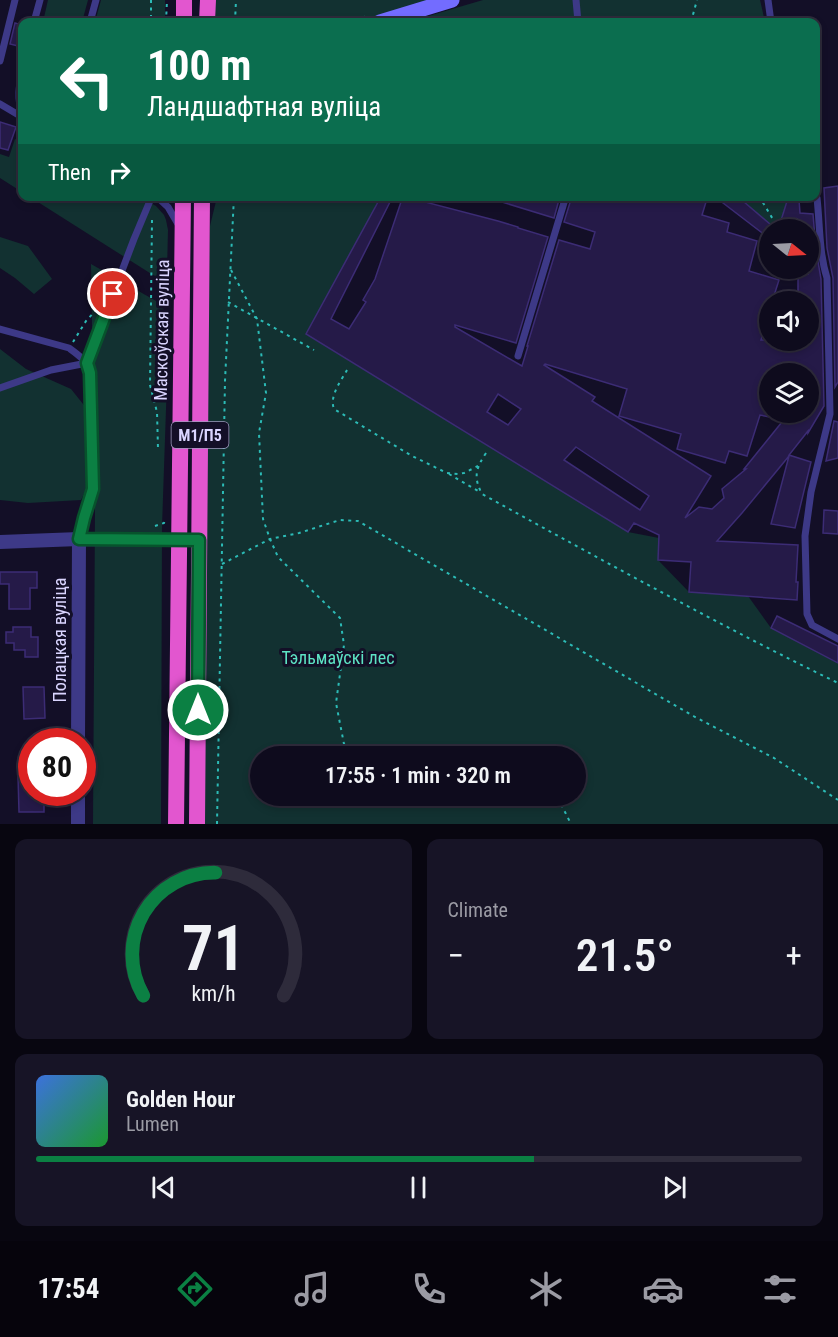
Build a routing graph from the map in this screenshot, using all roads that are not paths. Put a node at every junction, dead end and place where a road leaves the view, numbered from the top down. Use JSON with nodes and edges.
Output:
{"nodes":[{"id":1,"x":15,"y":0,"type":"edge"},
{"id":2,"x":40,"y":0,"type":"edge"},
{"id":3,"x":96,"y":0,"type":"edge"},
{"id":4,"x":184,"y":0,"type":"edge"},
{"id":5,"x":208,"y":0,"type":"edge"},
{"id":6,"x":452,"y":0,"type":"edge"},
{"id":7,"x":576,"y":0,"type":"edge"},
{"id":8,"x":768,"y":0,"type":"edge"},
{"id":9,"x":35,"y":18,"type":"edge"},
{"id":10,"x":91,"y":18,"type":"edge"},
{"id":11,"x":184,"y":18,"type":"edge"},
{"id":12,"x":207,"y":18,"type":"edge"},
{"id":13,"x":393,"y":18,"type":"edge"},
{"id":14,"x":578,"y":18,"type":"edge"},
{"id":15,"x":770,"y":18,"type":"edge"},
{"id":16,"x":0,"y":61,"type":"edge"},
{"id":17,"x":0,"y":104,"type":"edge"},
{"id":18,"x":18,"y":113,"type":"edge"},
{"id":19,"x":152,"y":201,"type":"edge"},
{"id":20,"x":160,"y":201,"type":"edge"},
{"id":21,"x":183,"y":201,"type":"edge"},
{"id":22,"x":202,"y":201,"type":"edge"},
{"id":23,"x":209,"y":201,"type":"edge"},
{"id":24,"x":564,"y":201,"type":"edge"},
{"id":25,"x":818,"y":201,"type":"edge"},
{"id":26,"x":183,"y":241,"type":"junction"},
{"id":27,"x":201,"y":243,"type":"junction"},
{"id":28,"x":0,"y":329,"type":"edge"},
{"id":29,"x":518,"y":356,"type":"dead end"},
{"id":30,"x":87,"y":363,"type":"junction"},
{"id":31,"x":0,"y":388,"type":"edge"},
{"id":32,"x":79,"y":539,"type":"junction"},
{"id":33,"x":179,"y":540,"type":"junction"},
{"id":34,"x":199,"y":540,"type":"junction"},
{"id":35,"x":0,"y":542,"type":"edge"},
{"id":36,"x":838,"y":639,"type":"edge"},
{"id":37,"x":78,"y":728,"type":"edge"},
{"id":38,"x":78,"y":806,"type":"edge"},
{"id":39,"x":78,"y":824,"type":"edge"},
{"id":40,"x":176,"y":824,"type":"edge"},
{"id":41,"x":197,"y":824,"type":"edge"}],
"edges":[{"from":1,"to":16,"type":"lane"},
{"from":2,"to":9,"type":"lane"},
{"from":3,"to":10,"type":"lane"},
{"from":4,"to":11,"type":"highway"},
{"from":5,"to":12,"type":"highway"},
{"from":6,"to":13,"type":"main road"},
{"from":7,"to":14,"type":"lane"},
{"from":8,"to":15,"type":"lane"},
{"from":17,"to":18,"type":"lane"},
{"from":19,"to":30,"type":"lane"},
{"from":20,"to":26,"type":"lane"},
{"from":21,"to":26,"type":"highway","name":"Маскоўская вуліца","number":"М1/П5"},
{"from":22,"to":27,"type":"highway","number":"М1/П5"},
{"from":23,"to":27,"type":"highway"},
{"from":24,"to":29,"type":"lane"},
{"from":25,"to":36,"type":"lane"},
{"from":26,"to":33,"type":"highway","name":"Маскоўская вуліца","number":"М1/П5"},
{"from":27,"to":34,"type":"highway","number":"М1/П5"},
{"from":28,"to":30,"type":"lane"},
{"from":30,"to":31,"type":"lane"},
{"from":30,"to":32,"type":"lane"},
{"from":32,"to":33,"type":"street"},
{"from":32,"to":35,"type":"street"},
{"from":32,"to":37,"type":"street","name":"Полацкая вуліца"},
{"from":33,"to":34,"type":"highway"},
{"from":33,"to":40,"type":"highway","name":"Маскоўская вуліца","number":"М1/П5"},
{"from":34,"to":41,"type":"highway","number":"М1/П5"},
{"from":38,"to":39,"type":"street"}]}
